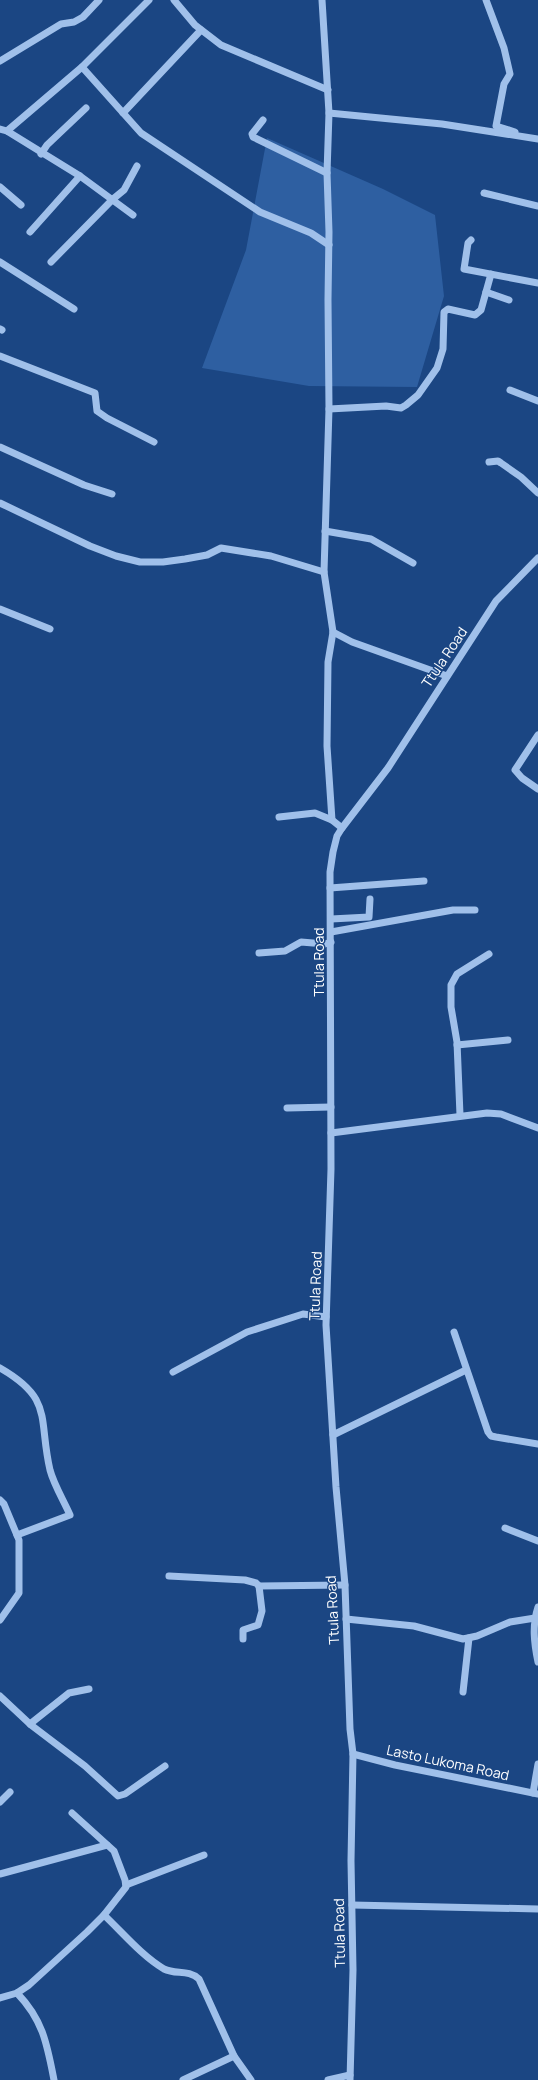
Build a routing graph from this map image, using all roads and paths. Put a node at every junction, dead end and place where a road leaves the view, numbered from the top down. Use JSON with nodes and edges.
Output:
{"nodes":[{"id":1,"x":99,"y":0,"type":"edge"},
{"id":2,"x":149,"y":0,"type":"edge"},
{"id":3,"x":174,"y":0,"type":"edge"},
{"id":4,"x":322,"y":0,"type":"edge"},
{"id":5,"x":486,"y":0,"type":"edge"},
{"id":6,"x":201,"y":30,"type":"junction"},
{"id":7,"x":0,"y":61,"type":"edge"},
{"id":8,"x":82,"y":67,"type":"junction"},
{"id":9,"x":328,"y":90,"type":"junction"},
{"id":10,"x":86,"y":108,"type":"dead end"},
{"id":11,"x":123,"y":113,"type":"junction"},
{"id":12,"x":329,"y":113,"type":"junction"},
{"id":13,"x":263,"y":120,"type":"dead end"},
{"id":14,"x":3,"y":130,"type":"edge"},
{"id":15,"x":536,"y":139,"type":"edge"},
{"id":16,"x":41,"y":154,"type":"junction"},
{"id":17,"x":137,"y":166,"type":"dead end"},
{"id":18,"x":327,"y":173,"type":"junction"},
{"id":19,"x":80,"y":176,"type":"junction"},
{"id":20,"x":0,"y":187,"type":"edge"},
{"id":21,"x":484,"y":193,"type":"dead end"},
{"id":22,"x":112,"y":199,"type":"junction"},
{"id":23,"x":21,"y":205,"type":"dead end"},
{"id":24,"x":538,"y":206,"type":"edge"},
{"id":25,"x":133,"y":215,"type":"dead end"},
{"id":26,"x":30,"y":232,"type":"dead end"},
{"id":27,"x":471,"y":240,"type":"dead end"},
{"id":28,"x":329,"y":245,"type":"junction"},
{"id":29,"x":0,"y":262,"type":"edge"},
{"id":30,"x":51,"y":262,"type":"dead end"},
{"id":31,"x":491,"y":274,"type":"junction"},
{"id":32,"x":538,"y":283,"type":"edge"},
{"id":33,"x":486,"y":292,"type":"junction"},
{"id":34,"x":509,"y":300,"type":"dead end"},
{"id":35,"x":74,"y":309,"type":"dead end"},
{"id":36,"x":0,"y":356,"type":"edge"},
{"id":37,"x":510,"y":390,"type":"dead end"},
{"id":38,"x":538,"y":401,"type":"edge"},
{"id":39,"x":329,"y":409,"type":"junction"},
{"id":40,"x":154,"y":442,"type":"dead end"},
{"id":41,"x":0,"y":447,"type":"edge"},
{"id":42,"x":489,"y":462,"type":"dead end"},
{"id":43,"x":112,"y":494,"type":"dead end"},
{"id":44,"x":538,"y":494,"type":"edge"},
{"id":45,"x":0,"y":503,"type":"edge"},
{"id":46,"x":324,"y":531,"type":"junction"},
{"id":47,"x":538,"y":558,"type":"edge"},
{"id":48,"x":414,"y":563,"type":"dead end"},
{"id":49,"x":324,"y":572,"type":"junction"},
{"id":50,"x":0,"y":609,"type":"edge"},
{"id":51,"x":50,"y":629,"type":"dead end"},
{"id":52,"x":333,"y":632,"type":"junction"},
{"id":53,"x":447,"y":676,"type":"junction"},
{"id":54,"x":538,"y":735,"type":"edge"},
{"id":55,"x":538,"y":789,"type":"edge"},
{"id":56,"x":279,"y":817,"type":"dead end"},
{"id":57,"x":332,"y":820,"type":"junction"},
{"id":58,"x":342,"y":828,"type":"junction"},
{"id":59,"x":424,"y":881,"type":"dead end"},
{"id":60,"x":330,"y":888,"type":"junction"},
{"id":61,"x":370,"y":899,"type":"dead end"},
{"id":62,"x":475,"y":910,"type":"dead end"},
{"id":63,"x":331,"y":919,"type":"junction"},
{"id":64,"x":331,"y":932,"type":"junction"},
{"id":65,"x":331,"y":942,"type":"junction"},
{"id":66,"x":259,"y":953,"type":"dead end"},
{"id":67,"x":489,"y":954,"type":"dead end"},
{"id":68,"x":508,"y":1040,"type":"dead end"},
{"id":69,"x":457,"y":1045,"type":"junction"},
{"id":70,"x":331,"y":1107,"type":"junction"},
{"id":71,"x":287,"y":1108,"type":"dead end"},
{"id":72,"x":460,"y":1115,"type":"junction"},
{"id":73,"x":538,"y":1128,"type":"edge"},
{"id":74,"x":331,"y":1133,"type":"junction"},
{"id":75,"x":326,"y":1317,"type":"junction"},
{"id":76,"x":454,"y":1332,"type":"dead end"},
{"id":77,"x":0,"y":1368,"type":"edge"},
{"id":78,"x":466,"y":1370,"type":"junction"},
{"id":79,"x":173,"y":1372,"type":"dead end"},
{"id":80,"x":333,"y":1435,"type":"junction"},
{"id":81,"x":538,"y":1444,"type":"edge"},
{"id":82,"x":0,"y":1500,"type":"edge"},
{"id":83,"x":505,"y":1528,"type":"dead end"},
{"id":84,"x":16,"y":1535,"type":"junction"},
{"id":85,"x":538,"y":1541,"type":"edge"},
{"id":86,"x":169,"y":1576,"type":"dead end"},
{"id":87,"x":345,"y":1585,"type":"junction"},
{"id":88,"x":259,"y":1586,"type":"junction"},
{"id":89,"x":538,"y":1607,"type":"edge"},
{"id":90,"x":534,"y":1618,"type":"junction"},
{"id":91,"x":346,"y":1619,"type":"junction"},
{"id":92,"x":0,"y":1620,"type":"edge"},
{"id":93,"x":469,"y":1638,"type":"junction"},
{"id":94,"x":243,"y":1639,"type":"dead end"},
{"id":95,"x":538,"y":1662,"type":"edge"},
{"id":96,"x":89,"y":1689,"type":"dead end"},
{"id":97,"x":463,"y":1692,"type":"dead end"},
{"id":98,"x":0,"y":1696,"type":"edge"},
{"id":99,"x":30,"y":1724,"type":"junction"},
{"id":100,"x":353,"y":1754,"type":"junction"},
{"id":101,"x":538,"y":1764,"type":"edge"},
{"id":102,"x":165,"y":1766,"type":"dead end"},
{"id":103,"x":10,"y":1792,"type":"dead end"},
{"id":104,"x":535,"y":1794,"type":"edge"},
{"id":105,"x":0,"y":1802,"type":"edge"},
{"id":106,"x":72,"y":1813,"type":"dead end"},
{"id":107,"x":107,"y":1846,"type":"junction"},
{"id":108,"x":204,"y":1855,"type":"dead end"},
{"id":109,"x":0,"y":1874,"type":"edge"},
{"id":110,"x":126,"y":1885,"type":"junction"},
{"id":111,"x":352,"y":1905,"type":"junction"},
{"id":112,"x":538,"y":1909,"type":"edge"},
{"id":113,"x":104,"y":1915,"type":"junction"},
{"id":114,"x":17,"y":1993,"type":"junction"},
{"id":115,"x":0,"y":1998,"type":"edge"},
{"id":116,"x":234,"y":2056,"type":"junction"},
{"id":117,"x":350,"y":2077,"type":"edge"},
{"id":118,"x":54,"y":2080,"type":"edge"},
{"id":119,"x":183,"y":2080,"type":"edge"},
{"id":120,"x":251,"y":2080,"type":"edge"},
{"id":121,"x":328,"y":2080,"type":"edge"}],
"edges":[{"from":1,"to":7,"type":"street"},
{"from":2,"to":8,"type":"street"},
{"from":3,"to":6,"type":"street"},
{"from":4,"to":9,"type":"street"},
{"from":5,"to":15,"type":"street"},
{"from":6,"to":9,"type":"street"},
{"from":6,"to":11,"type":"street"},
{"from":8,"to":11,"type":"street"},
{"from":8,"to":14,"type":"street"},
{"from":9,"to":12,"type":"street"},
{"from":10,"to":16,"type":"street"},
{"from":11,"to":28,"type":"street"},
{"from":12,"to":15,"type":"street"},
{"from":12,"to":18,"type":"street"},
{"from":13,"to":18,"type":"street"},
{"from":14,"to":16,"type":"street"},
{"from":16,"to":19,"type":"street"},
{"from":17,"to":22,"type":"street"},
{"from":18,"to":28,"type":"street"},
{"from":19,"to":22,"type":"street"},
{"from":19,"to":26,"type":"street"},
{"from":20,"to":23,"type":"street"},
{"from":21,"to":24,"type":"street"},
{"from":22,"to":25,"type":"street"},
{"from":22,"to":30,"type":"street"},
{"from":27,"to":31,"type":"street"},
{"from":28,"to":39,"type":"street"},
{"from":29,"to":35,"type":"street"},
{"from":31,"to":32,"type":"street"},
{"from":31,"to":33,"type":"street"},
{"from":33,"to":34,"type":"street"},
{"from":33,"to":39,"type":"street"},
{"from":36,"to":40,"type":"street"},
{"from":37,"to":38,"type":"street"},
{"from":39,"to":46,"type":"street"},
{"from":41,"to":43,"type":"street"},
{"from":42,"to":44,"type":"street"},
{"from":45,"to":49,"type":"street"},
{"from":46,"to":48,"type":"street"},
{"from":46,"to":49,"type":"street"},
{"from":47,"to":53,"type":"street","name":"Ttula Road"},
{"from":49,"to":52,"type":"street"},
{"from":50,"to":51,"type":"street"},
{"from":52,"to":53,"type":"street"},
{"from":52,"to":57,"type":"street"},
{"from":53,"to":58,"type":"street","name":"Ttula Road"},
{"from":54,"to":55,"type":"street"},
{"from":56,"to":57,"type":"street"},
{"from":57,"to":58,"type":"street"},
{"from":58,"to":60,"type":"street","name":"Ttula Road"},
{"from":59,"to":60,"type":"street"},
{"from":60,"to":63,"type":"street","name":"Ttula Road"},
{"from":61,"to":63,"type":"street"},
{"from":62,"to":64,"type":"street"},
{"from":63,"to":64,"type":"street","name":"Ttula Road"},
{"from":64,"to":65,"type":"street","name":"Ttula Road"},
{"from":65,"to":66,"type":"street"},
{"from":65,"to":70,"type":"street","name":"Ttula Road"},
{"from":67,"to":69,"type":"street"},
{"from":68,"to":69,"type":"street"},
{"from":69,"to":72,"type":"street"},
{"from":70,"to":71,"type":"street"},
{"from":70,"to":74,"type":"street","name":"Ttula Road"},
{"from":72,"to":73,"type":"street"},
{"from":72,"to":74,"type":"street"},
{"from":74,"to":75,"type":"street","name":"Ttula Road"},
{"from":75,"to":79,"type":"street"},
{"from":75,"to":80,"type":"street","name":"Ttula Road"},
{"from":76,"to":78,"type":"street"},
{"from":77,"to":84,"type":"street"},
{"from":78,"to":80,"type":"street"},
{"from":78,"to":81,"type":"street"},
{"from":80,"to":87,"type":"street","name":"Ttula Road"},
{"from":82,"to":84,"type":"street"},
{"from":83,"to":85,"type":"street"},
{"from":84,"to":92,"type":"street"},
{"from":86,"to":88,"type":"street"},
{"from":87,"to":88,"type":"street"},
{"from":87,"to":91,"type":"street","name":"Ttula Road"},
{"from":88,"to":94,"type":"street"},
{"from":89,"to":90,"type":"street"},
{"from":90,"to":93,"type":"street"},
{"from":90,"to":95,"type":"street"},
{"from":91,"to":93,"type":"street"},
{"from":91,"to":100,"type":"street","name":"Ttula Road"},
{"from":93,"to":97,"type":"street"},
{"from":96,"to":99,"type":"street"},
{"from":98,"to":99,"type":"street"},
{"from":99,"to":102,"type":"street"},
{"from":100,"to":104,"type":"street","name":"Lasto Lukoma Road"},
{"from":100,"to":111,"type":"street","name":"Ttula Road"},
{"from":101,"to":104,"type":"street"},
{"from":103,"to":105,"type":"street"},
{"from":106,"to":107,"type":"street"},
{"from":107,"to":109,"type":"street"},
{"from":107,"to":110,"type":"street"},
{"from":108,"to":110,"type":"street"},
{"from":110,"to":113,"type":"street"},
{"from":111,"to":112,"type":"street"},
{"from":111,"to":117,"type":"street","name":"Ttula Road"},
{"from":113,"to":114,"type":"street"},
{"from":113,"to":116,"type":"street"},
{"from":114,"to":115,"type":"street"},
{"from":114,"to":118,"type":"street"},
{"from":116,"to":119,"type":"street"},
{"from":116,"to":120,"type":"street"},
{"from":117,"to":121,"type":"street"}]}
